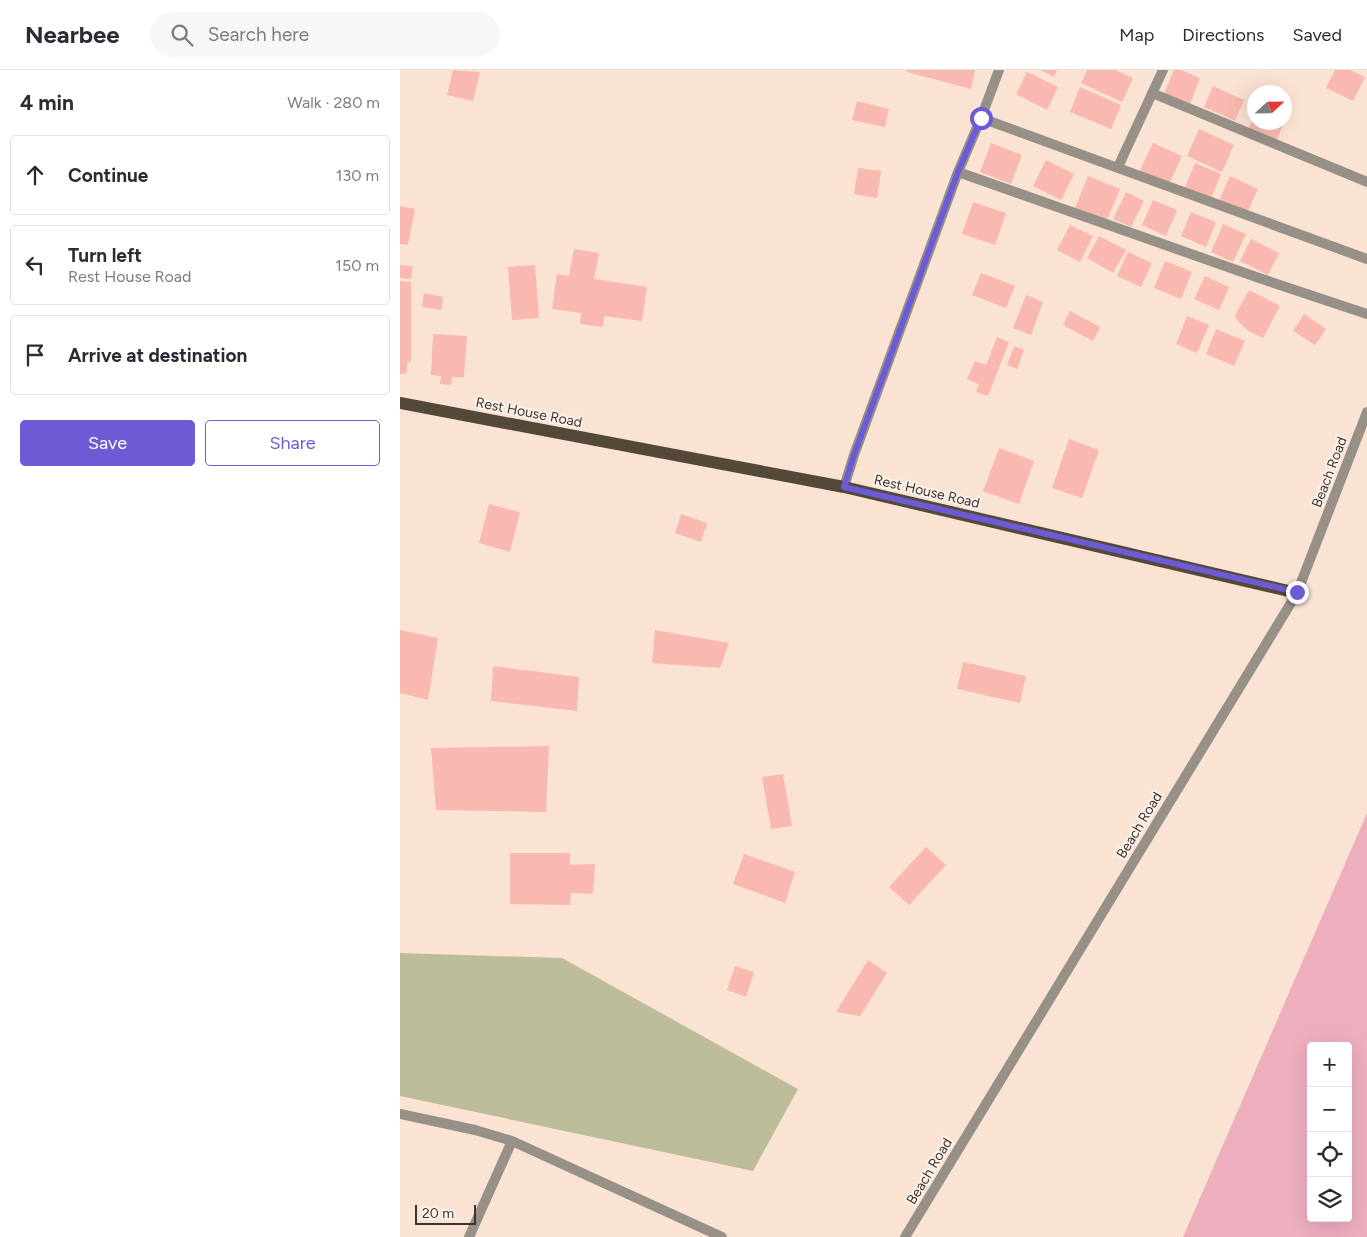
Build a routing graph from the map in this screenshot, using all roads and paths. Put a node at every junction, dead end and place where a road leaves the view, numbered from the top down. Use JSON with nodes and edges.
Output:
{"nodes":[{"id":1,"x":999,"y":70,"type":"edge"},
{"id":2,"x":1163,"y":70,"type":"edge"},
{"id":3,"x":1152,"y":94,"type":"junction"},
{"id":4,"x":981,"y":118,"type":"junction"},
{"id":5,"x":1118,"y":167,"type":"junction"},
{"id":6,"x":958,"y":172,"type":"junction"},
{"id":7,"x":1367,"y":182,"type":"edge"},
{"id":8,"x":1367,"y":259,"type":"edge"},
{"id":9,"x":1367,"y":314,"type":"edge"},
{"id":10,"x":400,"y":403,"type":"edge"},
{"id":11,"x":1367,"y":412,"type":"edge"},
{"id":12,"x":844,"y":487,"type":"junction"},
{"id":13,"x":1297,"y":592,"type":"junction"},
{"id":14,"x":400,"y":1114,"type":"edge"},
{"id":15,"x":512,"y":1141,"type":"junction"},
{"id":16,"x":469,"y":1237,"type":"edge"},
{"id":17,"x":722,"y":1237,"type":"edge"},
{"id":18,"x":905,"y":1237,"type":"edge"}],
"edges":[{"from":1,"to":4,"type":"street"},
{"from":2,"to":3,"type":"street"},
{"from":3,"to":5,"type":"street"},
{"from":3,"to":7,"type":"street"},
{"from":4,"to":5,"type":"street"},
{"from":4,"to":6,"type":"street"},
{"from":5,"to":8,"type":"street"},
{"from":6,"to":9,"type":"street"},
{"from":6,"to":12,"type":"street"},
{"from":10,"to":12,"type":"main road","name":"Rest House Road"},
{"from":11,"to":13,"type":"street","name":"Beach Road"},
{"from":12,"to":13,"type":"main road","name":"Rest House Road"},
{"from":13,"to":18,"type":"street","name":"Beach Road"},
{"from":14,"to":15,"type":"street"},
{"from":15,"to":16,"type":"street"},
{"from":15,"to":17,"type":"street"}]}
